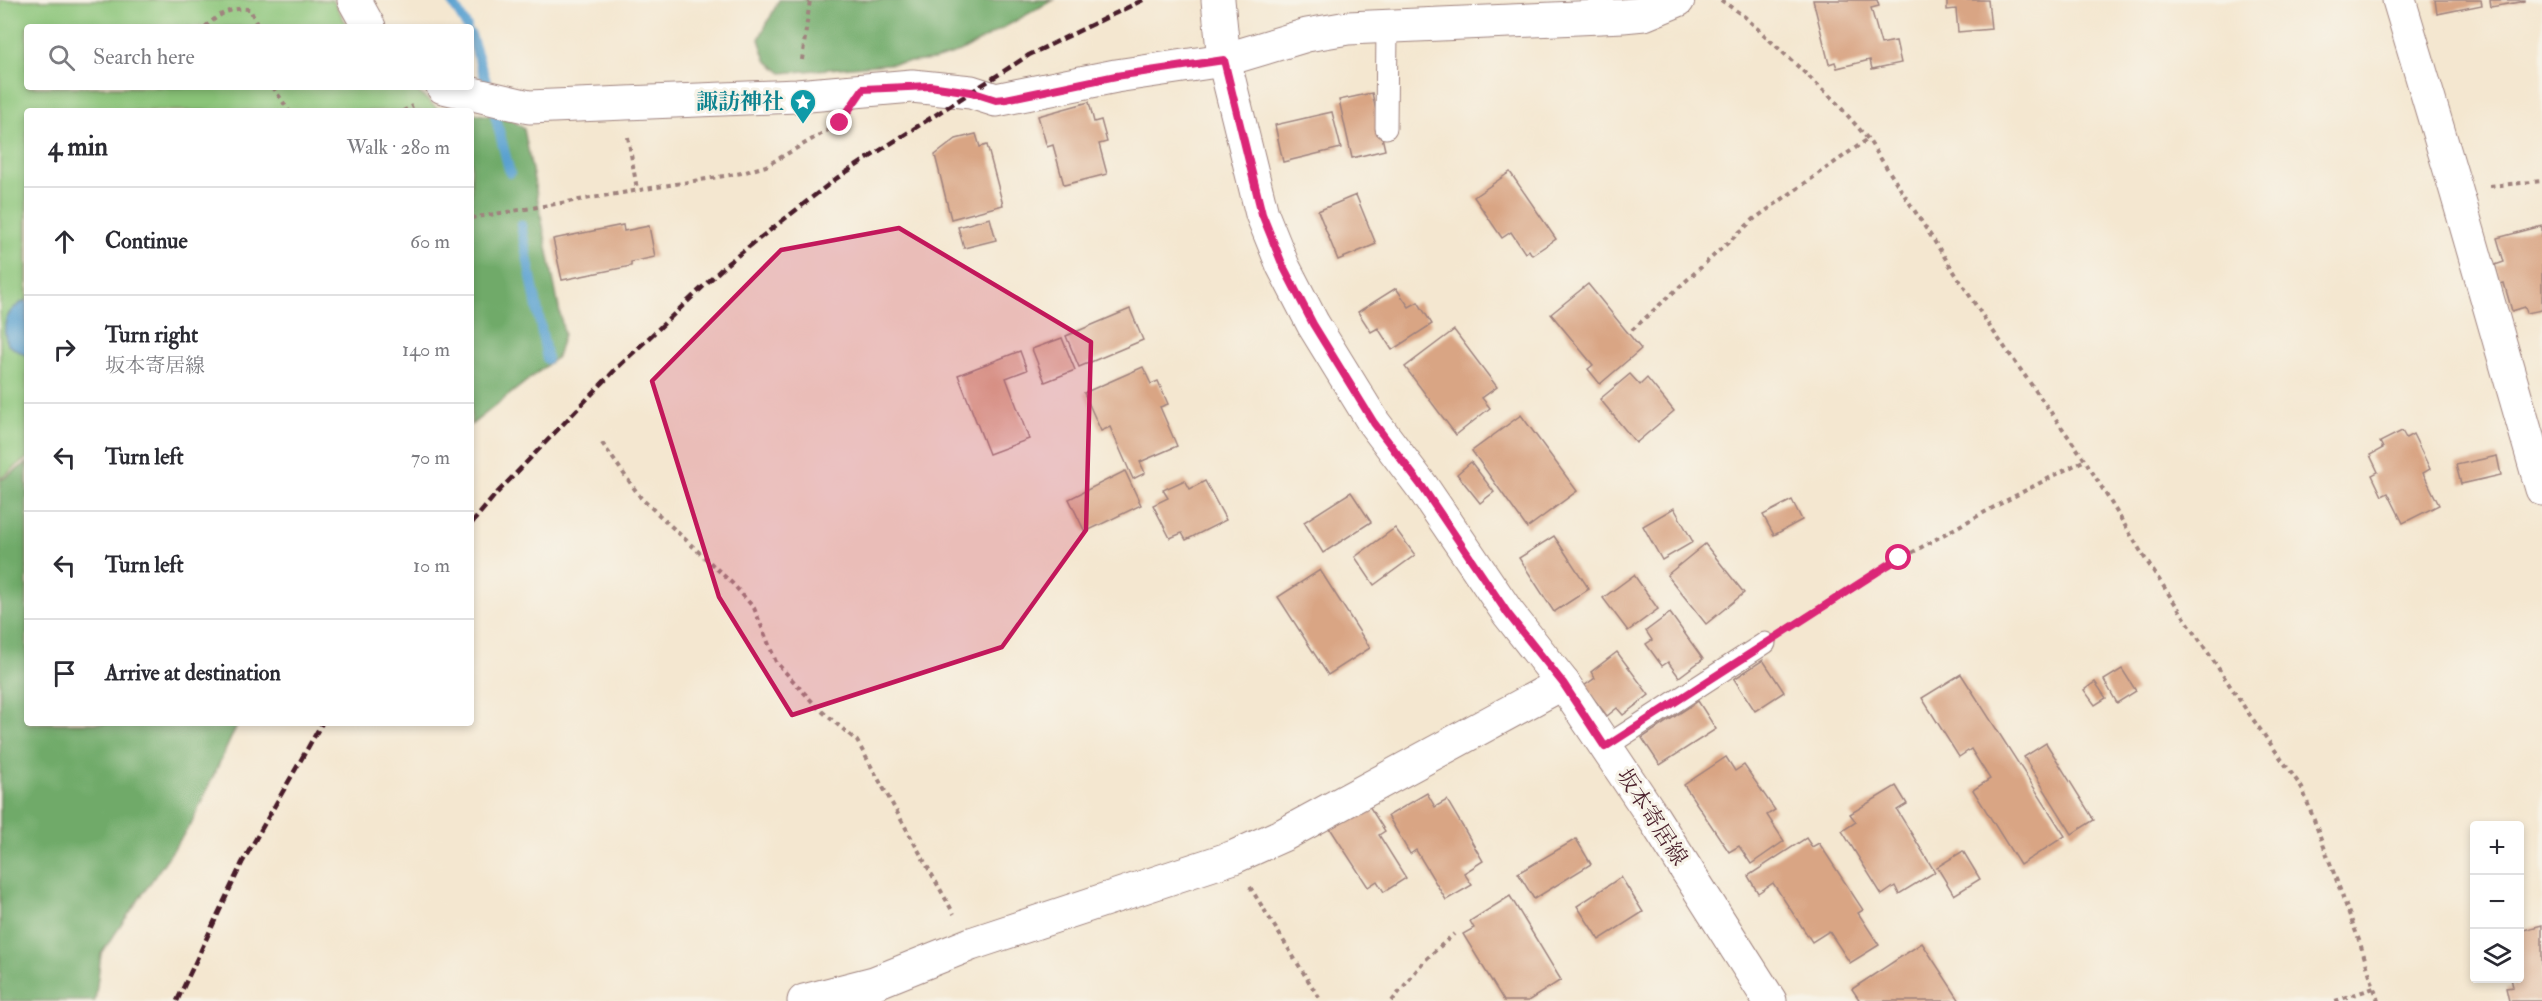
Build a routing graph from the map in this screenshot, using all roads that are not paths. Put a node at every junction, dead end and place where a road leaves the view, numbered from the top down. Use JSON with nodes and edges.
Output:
{"nodes":[{"id":1,"x":354,"y":0,"type":"edge"},
{"id":2,"x":1218,"y":0,"type":"edge"},
{"id":3,"x":1678,"y":0,"type":"edge"},
{"id":4,"x":2399,"y":0,"type":"edge"},
{"id":5,"x":367,"y":24,"type":"edge"},
{"id":6,"x":1387,"y":27,"type":"junction"},
{"id":7,"x":1224,"y":60,"type":"junction"},
{"id":8,"x":456,"y":90,"type":"edge"},
{"id":9,"x":1386,"y":128,"type":"dead end"},
{"id":10,"x":2542,"y":489,"type":"edge"},
{"id":11,"x":1766,"y":643,"type":"road end"},
{"id":12,"x":1563,"y":683,"type":"junction"},
{"id":13,"x":1605,"y":747,"type":"junction"},
{"id":14,"x":876,"y":992,"type":"edge"},
{"id":15,"x":804,"y":1001,"type":"edge"},
{"id":16,"x":1770,"y":1001,"type":"edge"}],
"edges":[{"from":1,"to":5,"type":"street"},
{"from":2,"to":7,"type":"street","name":"坂本寄居線"},
{"from":3,"to":6,"type":"street"},
{"from":4,"to":10,"type":"street"},
{"from":6,"to":7,"type":"street"},
{"from":6,"to":9,"type":"lane"},
{"from":7,"to":8,"type":"street"},
{"from":7,"to":12,"type":"street","name":"坂本寄居線"},
{"from":11,"to":13,"type":"lane"},
{"from":12,"to":13,"type":"street","name":"坂本寄居線"},
{"from":12,"to":14,"type":"street"},
{"from":13,"to":16,"type":"street","name":"坂本寄居線"},
{"from":14,"to":15,"type":"street"}]}
